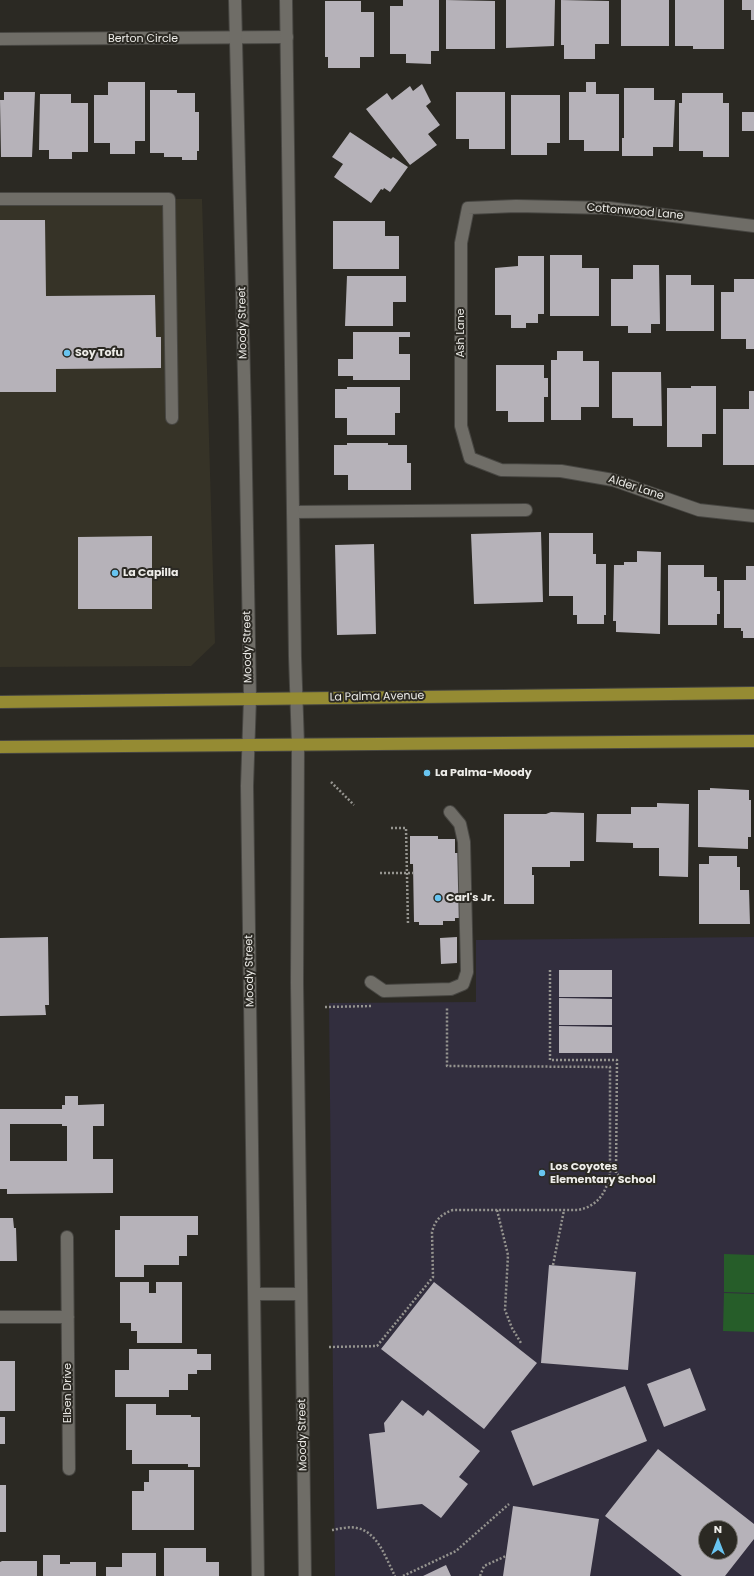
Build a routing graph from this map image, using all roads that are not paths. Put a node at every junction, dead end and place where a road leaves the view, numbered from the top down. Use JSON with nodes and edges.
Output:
{"nodes":[{"id":1,"x":235,"y":0,"type":"edge"},
{"id":2,"x":286,"y":0,"type":"edge"},
{"id":3,"x":287,"y":37,"type":"junction"},
{"id":4,"x":236,"y":38,"type":"junction"},
{"id":5,"x":0,"y":39,"type":"edge"},
{"id":6,"x":0,"y":199,"type":"edge"},
{"id":7,"x":468,"y":208,"type":"joint"},
{"id":8,"x":754,"y":226,"type":"edge"},
{"id":9,"x":172,"y":418,"type":"dead end"},
{"id":10,"x":470,"y":458,"type":"joint"},
{"id":11,"x":526,"y":510,"type":"dead end"},
{"id":12,"x":293,"y":512,"type":"junction"},
{"id":13,"x":754,"y":516,"type":"edge"},
{"id":14,"x":754,"y":693,"type":"edge"},
{"id":15,"x":250,"y":698,"type":"junction"},
{"id":16,"x":298,"y":698,"type":"junction"},
{"id":17,"x":0,"y":702,"type":"edge"},
{"id":18,"x":754,"y":741,"type":"edge"},
{"id":19,"x":250,"y":745,"type":"junction"},
{"id":20,"x":298,"y":745,"type":"junction"},
{"id":21,"x":0,"y":747,"type":"edge"},
{"id":22,"x":450,"y":812,"type":"dead end"},
{"id":23,"x":371,"y":982,"type":"dead end"},
{"id":24,"x":67,"y":1236,"type":"dead end"},
{"id":25,"x":255,"y":1294,"type":"junction"},
{"id":26,"x":301,"y":1294,"type":"junction"},
{"id":27,"x":0,"y":1316,"type":"edge"},
{"id":28,"x":68,"y":1316,"type":"junction"},
{"id":29,"x":69,"y":1469,"type":"dead end"},
{"id":30,"x":258,"y":1576,"type":"edge"},
{"id":31,"x":305,"y":1576,"type":"edge"}],
"edges":[{"from":1,"to":4,"type":"main road","name":"Moody Street"},
{"from":2,"to":3,"type":"main road","name":"Moody Street"},
{"from":3,"to":4,"type":"main road","name":"Berton Circle"},
{"from":3,"to":12,"type":"main road","name":"Moody Street"},
{"from":4,"to":5,"type":"main road","name":"Berton Circle"},
{"from":4,"to":15,"type":"main road","name":"Moody Street"},
{"from":6,"to":9,"type":"main road"},
{"from":7,"to":8,"type":"main road","name":"Cottonwood Lane"},
{"from":7,"to":10,"type":"main road","name":"Ash Lane"},
{"from":10,"to":13,"type":"main road","name":"Alder Lane"},
{"from":11,"to":12,"type":"main road"},
{"from":12,"to":16,"type":"main road","name":"Moody Street"},
{"from":14,"to":16,"type":"main road","name":"La Palma Avenue"},
{"from":15,"to":16,"type":"main road","name":"La Palma Avenue"},
{"from":15,"to":17,"type":"main road","name":"La Palma Avenue"},
{"from":15,"to":19,"type":"main road","name":"Moody Street"},
{"from":16,"to":20,"type":"main road","name":"Moody Street"},
{"from":18,"to":20,"type":"main road"},
{"from":19,"to":20,"type":"main road"},
{"from":19,"to":21,"type":"main road"},
{"from":19,"to":25,"type":"main road","name":"Moody Street"},
{"from":20,"to":26,"type":"main road","name":"Moody Street"},
{"from":22,"to":23,"type":"main road"},
{"from":24,"to":28,"type":"main road","name":"Elben Drive"},
{"from":25,"to":26,"type":"main road"},
{"from":25,"to":30,"type":"main road","name":"Moody Street"},
{"from":26,"to":31,"type":"main road","name":"Moody Street"},
{"from":27,"to":28,"type":"main road"},
{"from":28,"to":29,"type":"main road","name":"Elben Drive"}]}
